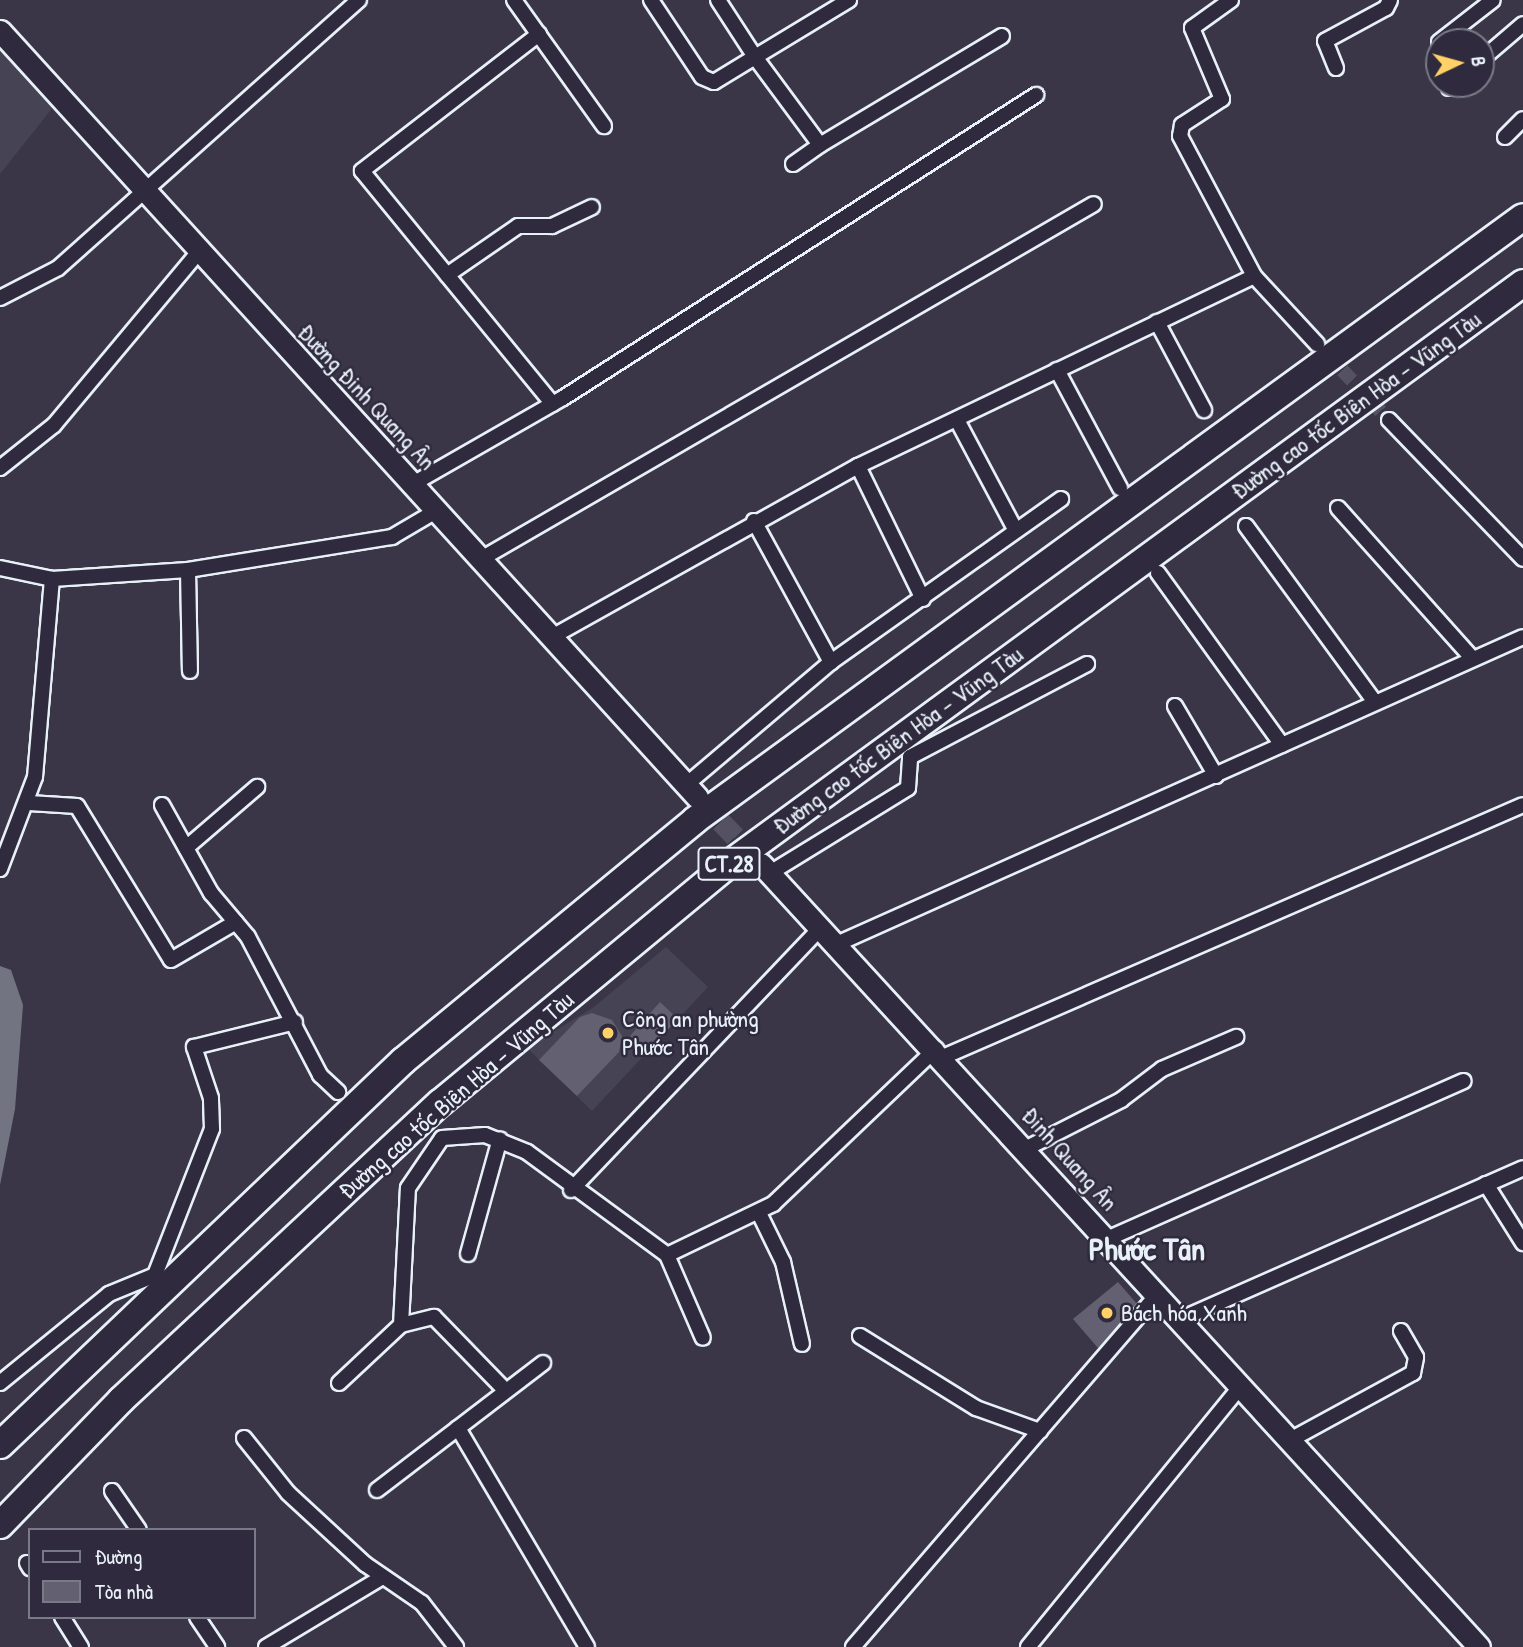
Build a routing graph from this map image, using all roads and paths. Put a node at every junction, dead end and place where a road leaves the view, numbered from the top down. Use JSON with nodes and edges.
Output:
{"nodes":[{"id":1,"x":359,"y":0,"type":"edge"},
{"id":2,"x":514,"y":0,"type":"edge"},
{"id":3,"x":651,"y":0,"type":"edge"},
{"id":4,"x":718,"y":0,"type":"edge"},
{"id":5,"x":849,"y":0,"type":"edge"},
{"id":6,"x":1231,"y":0,"type":"edge"},
{"id":7,"x":1390,"y":0,"type":"edge"},
{"id":8,"x":1493,"y":0,"type":"edge"},
{"id":9,"x":1523,"y":24,"type":"edge"},
{"id":10,"x":1457,"y":28,"type":"edge"},
{"id":11,"x":1,"y":33,"type":"edge"},
{"id":12,"x":539,"y":34,"type":"junction"},
{"id":13,"x":1002,"y":36,"type":"dead end"},
{"id":14,"x":1495,"y":48,"type":"edge"},
{"id":15,"x":755,"y":57,"type":"junction"},
{"id":16,"x":1336,"y":68,"type":"dead end"},
{"id":17,"x":1036,"y":95,"type":"dead end"},
{"id":18,"x":1523,"y":119,"type":"edge"},
{"id":19,"x":604,"y":126,"type":"dead end"},
{"id":20,"x":1505,"y":137,"type":"dead end"},
{"id":21,"x":820,"y":145,"type":"junction"},
{"id":22,"x":793,"y":164,"type":"dead end"},
{"id":23,"x":141,"y":189,"type":"junction"},
{"id":24,"x":1094,"y":204,"type":"dead end"},
{"id":25,"x":592,"y":207,"type":"dead end"},
{"id":26,"x":1523,"y":217,"type":"edge"},
{"id":27,"x":198,"y":253,"type":"junction"},
{"id":28,"x":447,"y":275,"type":"junction"},
{"id":29,"x":1254,"y":276,"type":"junction"},
{"id":30,"x":1523,"y":283,"type":"edge"},
{"id":31,"x":0,"y":298,"type":"edge"},
{"id":32,"x":1157,"y":322,"type":"junction"},
{"id":33,"x":1317,"y":344,"type":"tunnel mouth"},
{"id":34,"x":1057,"y":370,"type":"junction"},
{"id":35,"x":553,"y":404,"type":"junction"},
{"id":36,"x":1204,"y":410,"type":"dead end"},
{"id":37,"x":957,"y":420,"type":"junction"},
{"id":38,"x":1389,"y":420,"type":"tunnel mouth"},
{"id":39,"x":858,"y":466,"type":"junction"},
{"id":40,"x":0,"y":468,"type":"edge"},
{"id":41,"x":411,"y":485,"type":"junction"},
{"id":42,"x":1120,"y":488,"type":"dead end"},
{"id":43,"x":1061,"y":499,"type":"dead end"},
{"id":44,"x":1338,"y":508,"type":"dead end"},
{"id":45,"x":436,"y":511,"type":"junction"},
{"id":46,"x":754,"y":521,"type":"junction"},
{"id":47,"x":1246,"y":526,"type":"dead end"},
{"id":48,"x":1015,"y":529,"type":"junction"},
{"id":49,"x":1523,"y":558,"type":"edge"},
{"id":50,"x":481,"y":559,"type":"junction"},
{"id":51,"x":0,"y":568,"type":"edge"},
{"id":52,"x":188,"y":570,"type":"junction"},
{"id":53,"x":1158,"y":573,"type":"dead end"},
{"id":54,"x":52,"y":579,"type":"junction"},
{"id":55,"x":923,"y":599,"type":"junction"},
{"id":56,"x":1523,"y":637,"type":"edge"},
{"id":57,"x":550,"y":638,"type":"junction"},
{"id":58,"x":1471,"y":657,"type":"junction"},
{"id":59,"x":831,"y":662,"type":"junction"},
{"id":60,"x":1087,"y":664,"type":"dead end"},
{"id":61,"x":190,"y":671,"type":"dead end"},
{"id":62,"x":1375,"y":702,"type":"junction"},
{"id":63,"x":1175,"y":706,"type":"dead end"},
{"id":64,"x":1282,"y":745,"type":"junction"},
{"id":65,"x":1216,"y":776,"type":"junction"},
{"id":66,"x":257,"y":787,"type":"dead end"},
{"id":67,"x":691,"y":791,"type":"joint"},
{"id":68,"x":29,"y":803,"type":"junction"},
{"id":69,"x":162,"y":805,"type":"dead end"},
{"id":70,"x":1523,"y":805,"type":"edge"},
{"id":71,"x":186,"y":848,"type":"junction"},
{"id":72,"x":765,"y":868,"type":"joint"},
{"id":73,"x":0,"y":869,"type":"edge"},
{"id":74,"x":236,"y":922,"type":"junction"},
{"id":75,"x":822,"y":926,"type":"junction"},
{"id":76,"x":839,"y":943,"type":"junction"},
{"id":77,"x":295,"y":1022,"type":"junction"},
{"id":78,"x":1236,"y":1037,"type":"dead end"},
{"id":79,"x":939,"y":1053,"type":"junction"},
{"id":80,"x":1464,"y":1081,"type":"dead end"},
{"id":81,"x":338,"y":1092,"type":"dead end"},
{"id":82,"x":500,"y":1139,"type":"junction"},
{"id":83,"x":1025,"y":1149,"type":"junction"},
{"id":84,"x":1523,"y":1168,"type":"edge"},
{"id":85,"x":1486,"y":1184,"type":"junction"},
{"id":86,"x":571,"y":1190,"type":"junction"},
{"id":87,"x":760,"y":1213,"type":"junction"},
{"id":88,"x":1107,"y":1239,"type":"junction"},
{"id":89,"x":1523,"y":1243,"type":"edge"},
{"id":90,"x":468,"y":1254,"type":"dead end"},
{"id":91,"x":667,"y":1255,"type":"junction"},
{"id":92,"x":1156,"y":1296,"type":"junction"},
{"id":93,"x":1179,"y":1320,"type":"junction"},
{"id":94,"x":401,"y":1325,"type":"junction"},
{"id":95,"x":1401,"y":1331,"type":"dead end"},
{"id":96,"x":860,"y":1336,"type":"dead end"},
{"id":97,"x":703,"y":1338,"type":"dead end"},
{"id":98,"x":802,"y":1344,"type":"dead end"},
{"id":99,"x":543,"y":1363,"type":"dead end"},
{"id":100,"x":0,"y":1383,"type":"edge"},
{"id":101,"x":339,"y":1383,"type":"dead end"},
{"id":102,"x":1241,"y":1386,"type":"junction"},
{"id":103,"x":505,"y":1390,"type":"junction"},
{"id":104,"x":458,"y":1428,"type":"junction"},
{"id":105,"x":1040,"y":1431,"type":"junction"},
{"id":106,"x":244,"y":1438,"type":"dead end"},
{"id":107,"x":1292,"y":1439,"type":"junction"},
{"id":108,"x":0,"y":1445,"type":"edge"},
{"id":109,"x":377,"y":1490,"type":"dead end"},
{"id":110,"x":112,"y":1491,"type":"dead end"},
{"id":111,"x":0,"y":1525,"type":"edge"},
{"id":112,"x":138,"y":1528,"type":"edge"},
{"id":113,"x":382,"y":1578,"type":"junction"},
{"id":114,"x":63,"y":1619,"type":"edge"},
{"id":115,"x":198,"y":1619,"type":"edge"},
{"id":116,"x":81,"y":1647,"type":"edge"},
{"id":117,"x":217,"y":1647,"type":"edge"},
{"id":118,"x":266,"y":1647,"type":"edge"},
{"id":119,"x":456,"y":1647,"type":"edge"},
{"id":120,"x":587,"y":1647,"type":"edge"},
{"id":121,"x":853,"y":1647,"type":"edge"},
{"id":122,"x":1028,"y":1647,"type":"edge"},
{"id":123,"x":1479,"y":1647,"type":"edge"}],
"edges":[{"from":1,"to":23,"type":"street"},
{"from":2,"to":12,"type":"street"},
{"from":3,"to":15,"type":"street"},
{"from":4,"to":15,"type":"street"},
{"from":5,"to":15,"type":"street"},
{"from":6,"to":29,"type":"street"},
{"from":7,"to":16,"type":"street"},
{"from":8,"to":10,"type":"street"},
{"from":9,"to":14,"type":"street"},
{"from":11,"to":23,"type":"street","name":"Đường Đinh Quang Ân"},
{"from":12,"to":19,"type":"street"},
{"from":12,"to":28,"type":"street"},
{"from":13,"to":21,"type":"street"},
{"from":15,"to":21,"type":"street"},
{"from":17,"to":35,"type":"street"},
{"from":18,"to":20,"type":"street"},
{"from":21,"to":22,"type":"street"},
{"from":23,"to":27,"type":"street","name":"Đường Đinh Quang Ân"},
{"from":23,"to":31,"type":"street"},
{"from":24,"to":50,"type":"street"},
{"from":25,"to":28,"type":"street"},
{"from":26,"to":108,"type":"highway","number":"CT.28"},
{"from":27,"to":40,"type":"street"},
{"from":27,"to":41,"type":"street","name":"Đường Đinh Quang Ân"},
{"from":28,"to":35,"type":"street"},
{"from":29,"to":32,"type":"street"},
{"from":29,"to":33,"type":"street"},
{"from":30,"to":111,"type":"highway","name":"Đường cao tốc Biên Hòa – Vũng Tàu","number":"CT.28"},
{"from":32,"to":34,"type":"street"},
{"from":32,"to":36,"type":"street"},
{"from":34,"to":37,"type":"street"},
{"from":34,"to":42,"type":"street"},
{"from":35,"to":41,"type":"street"},
{"from":37,"to":39,"type":"street"},
{"from":37,"to":48,"type":"street"},
{"from":38,"to":49,"type":"street"},
{"from":39,"to":46,"type":"street"},
{"from":39,"to":55,"type":"street"},
{"from":41,"to":45,"type":"street","name":"Đường Đinh Quang Ân"},
{"from":43,"to":48,"type":"street"},
{"from":44,"to":58,"type":"street"},
{"from":45,"to":50,"type":"street","name":"Đường Đinh Quang Ân"},
{"from":45,"to":52,"type":"street"},
{"from":46,"to":57,"type":"street"},
{"from":46,"to":59,"type":"street"},
{"from":47,"to":62,"type":"street"},
{"from":48,"to":55,"type":"street"},
{"from":50,"to":57,"type":"street","name":"Đường Đinh Quang Ân"},
{"from":51,"to":54,"type":"street"},
{"from":52,"to":54,"type":"street"},
{"from":52,"to":61,"type":"street"},
{"from":53,"to":64,"type":"street"},
{"from":54,"to":68,"type":"street"},
{"from":55,"to":59,"type":"street"},
{"from":56,"to":58,"type":"street"},
{"from":57,"to":67,"type":"street","name":"Đường Đinh Quang Ân"},
{"from":58,"to":62,"type":"street"},
{"from":59,"to":67,"type":"street"},
{"from":60,"to":72,"type":"street"},
{"from":62,"to":64,"type":"street"},
{"from":63,"to":65,"type":"street"},
{"from":64,"to":65,"type":"street"},
{"from":65,"to":76,"type":"street"},
{"from":66,"to":71,"type":"street"},
{"from":68,"to":73,"type":"street"},
{"from":68,"to":74,"type":"street"},
{"from":69,"to":71,"type":"street"},
{"from":70,"to":79,"type":"street"},
{"from":71,"to":74,"type":"street"},
{"from":72,"to":75,"type":"street","name":"Đinh Quang Ân"},
{"from":74,"to":77,"type":"street"},
{"from":75,"to":76,"type":"street","name":"Đinh Quang Ân"},
{"from":75,"to":86,"type":"street"},
{"from":76,"to":79,"type":"street","name":"Đinh Quang Ân"},
{"from":77,"to":81,"type":"street"},
{"from":77,"to":100,"type":"street"},
{"from":78,"to":83,"type":"street"},
{"from":79,"to":83,"type":"street","name":"Đinh Quang Ân"},
{"from":79,"to":87,"type":"street"},
{"from":80,"to":88,"type":"street"},
{"from":82,"to":86,"type":"street"},
{"from":82,"to":90,"type":"street"},
{"from":82,"to":94,"type":"street"},
{"from":83,"to":88,"type":"street","name":"Đinh Quang Ân"},
{"from":84,"to":85,"type":"street"},
{"from":85,"to":89,"type":"street"},
{"from":85,"to":93,"type":"street"},
{"from":86,"to":91,"type":"street"},
{"from":87,"to":91,"type":"street"},
{"from":87,"to":98,"type":"street"},
{"from":88,"to":92,"type":"street","name":"Đinh Quang Ân"},
{"from":91,"to":97,"type":"street"},
{"from":92,"to":93,"type":"street","name":"Đinh Quang Ân"},
{"from":92,"to":105,"type":"street"},
{"from":93,"to":102,"type":"street","name":"Đinh Quang Ân"},
{"from":94,"to":101,"type":"street"},
{"from":94,"to":103,"type":"street"},
{"from":95,"to":107,"type":"street"},
{"from":96,"to":105,"type":"street"},
{"from":99,"to":103,"type":"street"},
{"from":102,"to":107,"type":"street","name":"Đinh Quang Ân"},
{"from":102,"to":122,"type":"street"},
{"from":103,"to":104,"type":"street"},
{"from":104,"to":109,"type":"street"},
{"from":104,"to":120,"type":"street"},
{"from":105,"to":121,"type":"street"},
{"from":106,"to":113,"type":"street"},
{"from":107,"to":123,"type":"street","name":"Đinh Quang Ân"},
{"from":110,"to":112,"type":"street"},
{"from":113,"to":118,"type":"street"},
{"from":113,"to":119,"type":"street"},
{"from":114,"to":116,"type":"street"},
{"from":115,"to":117,"type":"street"}]}
